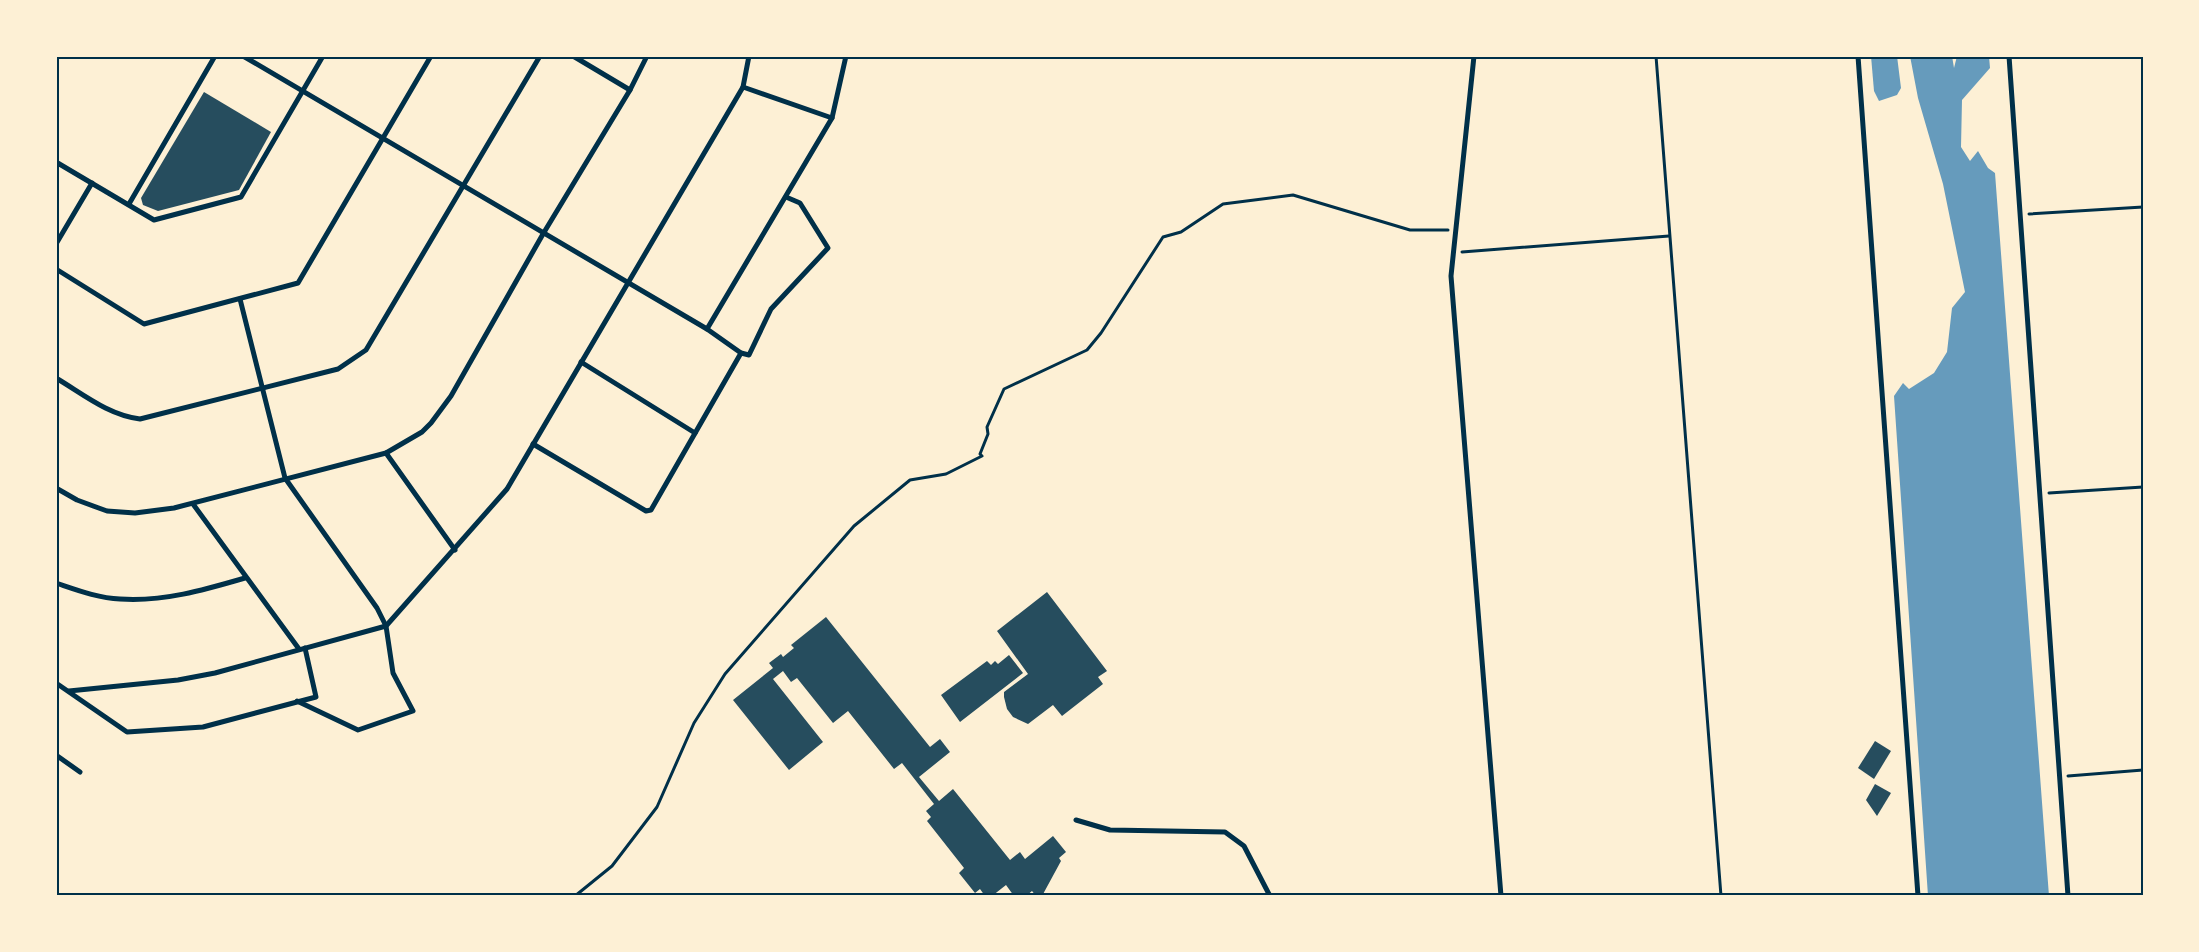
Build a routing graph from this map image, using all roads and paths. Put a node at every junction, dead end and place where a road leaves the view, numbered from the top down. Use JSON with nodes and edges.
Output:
{"nodes":[{"id":1,"x":215,"y":56,"type":"edge"},
{"id":2,"x":243,"y":56,"type":"edge"},
{"id":3,"x":323,"y":56,"type":"edge"},
{"id":4,"x":431,"y":56,"type":"edge"},
{"id":5,"x":540,"y":56,"type":"edge"},
{"id":6,"x":573,"y":56,"type":"edge"},
{"id":7,"x":647,"y":56,"type":"edge"},
{"id":8,"x":749,"y":56,"type":"edge"},
{"id":9,"x":846,"y":56,"type":"edge"},
{"id":10,"x":1474,"y":56,"type":"edge"},
{"id":11,"x":1656,"y":56,"type":"edge"},
{"id":12,"x":1858,"y":56,"type":"edge"},
{"id":13,"x":2009,"y":56,"type":"edge"},
{"id":14,"x":743,"y":88,"type":"junction"},
{"id":15,"x":630,"y":90,"type":"junction"},
{"id":16,"x":302,"y":91,"type":"junction"},
{"id":17,"x":832,"y":118,"type":"junction"},
{"id":18,"x":384,"y":139,"type":"junction"},
{"id":19,"x":56,"y":162,"type":"edge"},
{"id":20,"x":92,"y":183,"type":"junction"},
{"id":21,"x":464,"y":186,"type":"junction"},
{"id":22,"x":786,"y":197,"type":"junction"},
{"id":23,"x":128,"y":204,"type":"junction"},
{"id":24,"x":2143,"y":207,"type":"edge"},
{"id":25,"x":2020,"y":215,"type":"junction"},
{"id":26,"x":1455,"y":230,"type":"junction"},
{"id":27,"x":543,"y":234,"type":"junction"},
{"id":28,"x":1668,"y":236,"type":"junction"},
{"id":29,"x":56,"y":244,"type":"edge"},
{"id":30,"x":1452,"y":252,"type":"junction"},
{"id":31,"x":56,"y":270,"type":"edge"},
{"id":32,"x":627,"y":283,"type":"junction"},
{"id":33,"x":240,"y":298,"type":"junction"},
{"id":34,"x":707,"y":329,"type":"junction"},
{"id":35,"x":741,"y":353,"type":"junction"},
{"id":36,"x":581,"y":362,"type":"junction"},
{"id":37,"x":56,"y":378,"type":"edge"},
{"id":38,"x":263,"y":387,"type":"junction"},
{"id":39,"x":695,"y":433,"type":"junction"},
{"id":40,"x":533,"y":444,"type":"junction"},
{"id":41,"x":386,"y":453,"type":"junction"},
{"id":42,"x":286,"y":478,"type":"junction"},
{"id":43,"x":2143,"y":487,"type":"edge"},
{"id":44,"x":56,"y":488,"type":"edge"},
{"id":45,"x":2039,"y":494,"type":"junction"},
{"id":46,"x":193,"y":504,"type":"junction"},
{"id":47,"x":455,"y":550,"type":"junction"},
{"id":48,"x":245,"y":578,"type":"junction"},
{"id":49,"x":56,"y":583,"type":"edge"},
{"id":50,"x":386,"y":626,"type":"junction"},
{"id":51,"x":302,"y":649,"type":"junction"},
{"id":52,"x":56,"y":683,"type":"edge"},
{"id":53,"x":69,"y":691,"type":"junction"},
{"id":54,"x":297,"y":701,"type":"junction"},
{"id":55,"x":56,"y":755,"type":"edge"},
{"id":56,"x":2143,"y":770,"type":"edge"},
{"id":57,"x":80,"y":772,"type":"dead end"},
{"id":58,"x":2060,"y":777,"type":"junction"},
{"id":59,"x":1076,"y":820,"type":"dead end"},
{"id":60,"x":575,"y":896,"type":"edge"},
{"id":61,"x":1270,"y":896,"type":"edge"},
{"id":62,"x":1501,"y":896,"type":"edge"},
{"id":63,"x":1721,"y":896,"type":"edge"},
{"id":64,"x":1918,"y":896,"type":"edge"},
{"id":65,"x":2068,"y":896,"type":"edge"}],
"edges":[{"from":1,"to":23,"type":"street"},
{"from":2,"to":16,"type":"street"},
{"from":3,"to":16,"type":"street"},
{"from":4,"to":18,"type":"street"},
{"from":5,"to":21,"type":"street"},
{"from":6,"to":15,"type":"street"},
{"from":7,"to":15,"type":"street"},
{"from":8,"to":14,"type":"street"},
{"from":9,"to":17,"type":"street"},
{"from":10,"to":26,"type":"street"},
{"from":11,"to":28,"type":"path"},
{"from":12,"to":64,"type":"street"},
{"from":13,"to":25,"type":"street"},
{"from":14,"to":17,"type":"street"},
{"from":14,"to":32,"type":"street"},
{"from":15,"to":27,"type":"street"},
{"from":16,"to":18,"type":"street"},
{"from":16,"to":23,"type":"street"},
{"from":17,"to":22,"type":"street"},
{"from":18,"to":21,"type":"street"},
{"from":18,"to":33,"type":"street"},
{"from":19,"to":20,"type":"street"},
{"from":20,"to":23,"type":"street"},
{"from":20,"to":29,"type":"street"},
{"from":21,"to":27,"type":"street"},
{"from":21,"to":38,"type":"street"},
{"from":22,"to":34,"type":"street"},
{"from":22,"to":35,"type":"street"},
{"from":24,"to":25,"type":"path"},
{"from":25,"to":45,"type":"street"},
{"from":26,"to":30,"type":"street"},
{"from":26,"to":60,"type":"path"},
{"from":27,"to":32,"type":"street"},
{"from":27,"to":41,"type":"street"},
{"from":28,"to":30,"type":"path"},
{"from":28,"to":63,"type":"path"},
{"from":30,"to":62,"type":"street"},
{"from":31,"to":33,"type":"street"},
{"from":32,"to":34,"type":"street"},
{"from":32,"to":36,"type":"street"},
{"from":33,"to":38,"type":"street"},
{"from":34,"to":35,"type":"street"},
{"from":35,"to":39,"type":"street"},
{"from":36,"to":39,"type":"street"},
{"from":36,"to":40,"type":"street"},
{"from":37,"to":38,"type":"street"},
{"from":38,"to":42,"type":"street"},
{"from":39,"to":40,"type":"street"},
{"from":40,"to":47,"type":"street"},
{"from":41,"to":42,"type":"street"},
{"from":41,"to":47,"type":"street"},
{"from":42,"to":46,"type":"street"},
{"from":42,"to":50,"type":"street"},
{"from":43,"to":45,"type":"path"},
{"from":44,"to":46,"type":"street"},
{"from":45,"to":58,"type":"street"},
{"from":46,"to":48,"type":"street"},
{"from":47,"to":50,"type":"street"},
{"from":48,"to":49,"type":"street"},
{"from":48,"to":51,"type":"street"},
{"from":50,"to":51,"type":"street"},
{"from":50,"to":54,"type":"street"},
{"from":51,"to":53,"type":"street"},
{"from":51,"to":54,"type":"street"},
{"from":52,"to":53,"type":"street"},
{"from":53,"to":54,"type":"street"},
{"from":55,"to":57,"type":"street"},
{"from":56,"to":58,"type":"path"},
{"from":58,"to":65,"type":"street"},
{"from":59,"to":61,"type":"street"}]}
